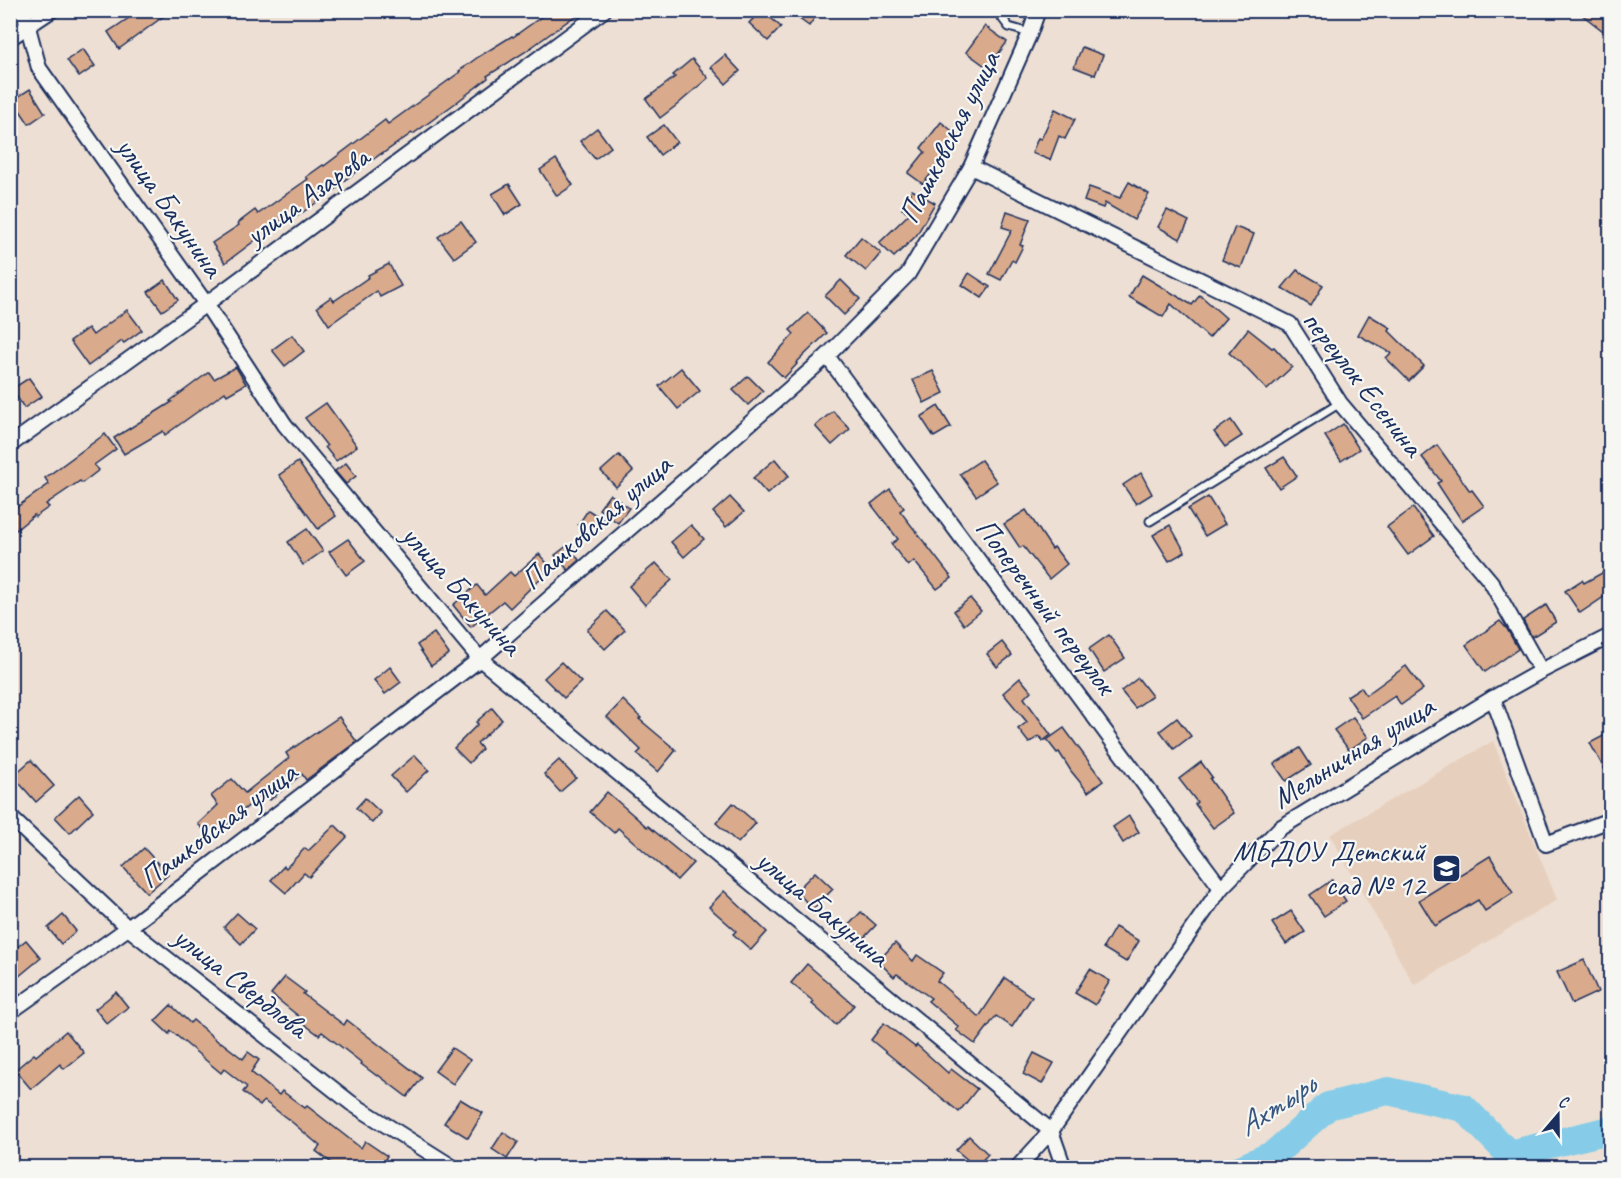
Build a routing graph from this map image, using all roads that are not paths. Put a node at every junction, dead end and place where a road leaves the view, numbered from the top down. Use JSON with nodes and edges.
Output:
{"nodes":[{"id":1,"x":22,"y":10,"type":"edge"},
{"id":2,"x":52,"y":10,"type":"edge"},
{"id":3,"x":604,"y":10,"type":"edge"},
{"id":4,"x":996,"y":10,"type":"edge"},
{"id":5,"x":1038,"y":10,"type":"edge"},
{"id":6,"x":28,"y":27,"type":"junction"},
{"id":7,"x":1030,"y":33,"type":"junction"},
{"id":8,"x":10,"y":38,"type":"edge"},
{"id":9,"x":971,"y":167,"type":"junction"},
{"id":10,"x":206,"y":304,"type":"junction"},
{"id":11,"x":827,"y":356,"type":"junction"},
{"id":12,"x":1340,"y":403,"type":"junction"},
{"id":13,"x":10,"y":445,"type":"edge"},
{"id":14,"x":1150,"y":520,"type":"dead end"},
{"id":15,"x":1611,"y":636,"type":"edge"},
{"id":16,"x":480,"y":660,"type":"junction"},
{"id":17,"x":1541,"y":671,"type":"junction"},
{"id":18,"x":1492,"y":698,"type":"junction"},
{"id":19,"x":10,"y":818,"type":"edge"},
{"id":20,"x":1611,"y":820,"type":"edge"},
{"id":21,"x":1221,"y":888,"type":"junction"},
{"id":22,"x":128,"y":928,"type":"junction"},
{"id":23,"x":10,"y":1012,"type":"edge"},
{"id":24,"x":1051,"y":1131,"type":"junction"},
{"id":25,"x":454,"y":1167,"type":"edge"},
{"id":26,"x":1017,"y":1167,"type":"edge"},
{"id":27,"x":1064,"y":1167,"type":"edge"}],
"edges":[{"from":1,"to":6,"type":"street","name":"улица Бакунина"},
{"from":2,"to":6,"type":"street"},
{"from":3,"to":10,"type":"street","name":"улица Азарова"},
{"from":4,"to":7,"type":"lane"},
{"from":5,"to":7,"type":"street","name":"Пашковская улица"},
{"from":6,"to":8,"type":"street"},
{"from":6,"to":10,"type":"street","name":"улица Бакунина"},
{"from":7,"to":9,"type":"street","name":"Пашковская улица"},
{"from":9,"to":11,"type":"street","name":"Пашковская улица"},
{"from":9,"to":12,"type":"street","name":"переулок Есенина"},
{"from":10,"to":13,"type":"street","name":"улица Азарова"},
{"from":10,"to":16,"type":"street","name":"улица Бакунина"},
{"from":11,"to":16,"type":"street","name":"Пашковская улица"},
{"from":11,"to":21,"type":"street","name":"Поперечный переулок"},
{"from":12,"to":14,"type":"lane"},
{"from":12,"to":17,"type":"street","name":"переулок Есенина"},
{"from":15,"to":17,"type":"street","name":"Мельничная улица"},
{"from":16,"to":22,"type":"street","name":"Пашковская улица"},
{"from":16,"to":24,"type":"street","name":"улица Бакунина"},
{"from":17,"to":18,"type":"street","name":"Мельничная улица"},
{"from":18,"to":20,"type":"street"},
{"from":18,"to":21,"type":"street","name":"Мельничная улица"},
{"from":19,"to":22,"type":"street","name":"улица Свердлова"},
{"from":21,"to":24,"type":"street","name":"Мельничная улица"},
{"from":22,"to":23,"type":"street","name":"Пашковская улица"},
{"from":22,"to":25,"type":"street","name":"улица Свердлова"},
{"from":24,"to":26,"type":"street","name":"Мельничная улица"},
{"from":24,"to":27,"type":"street"}]}
